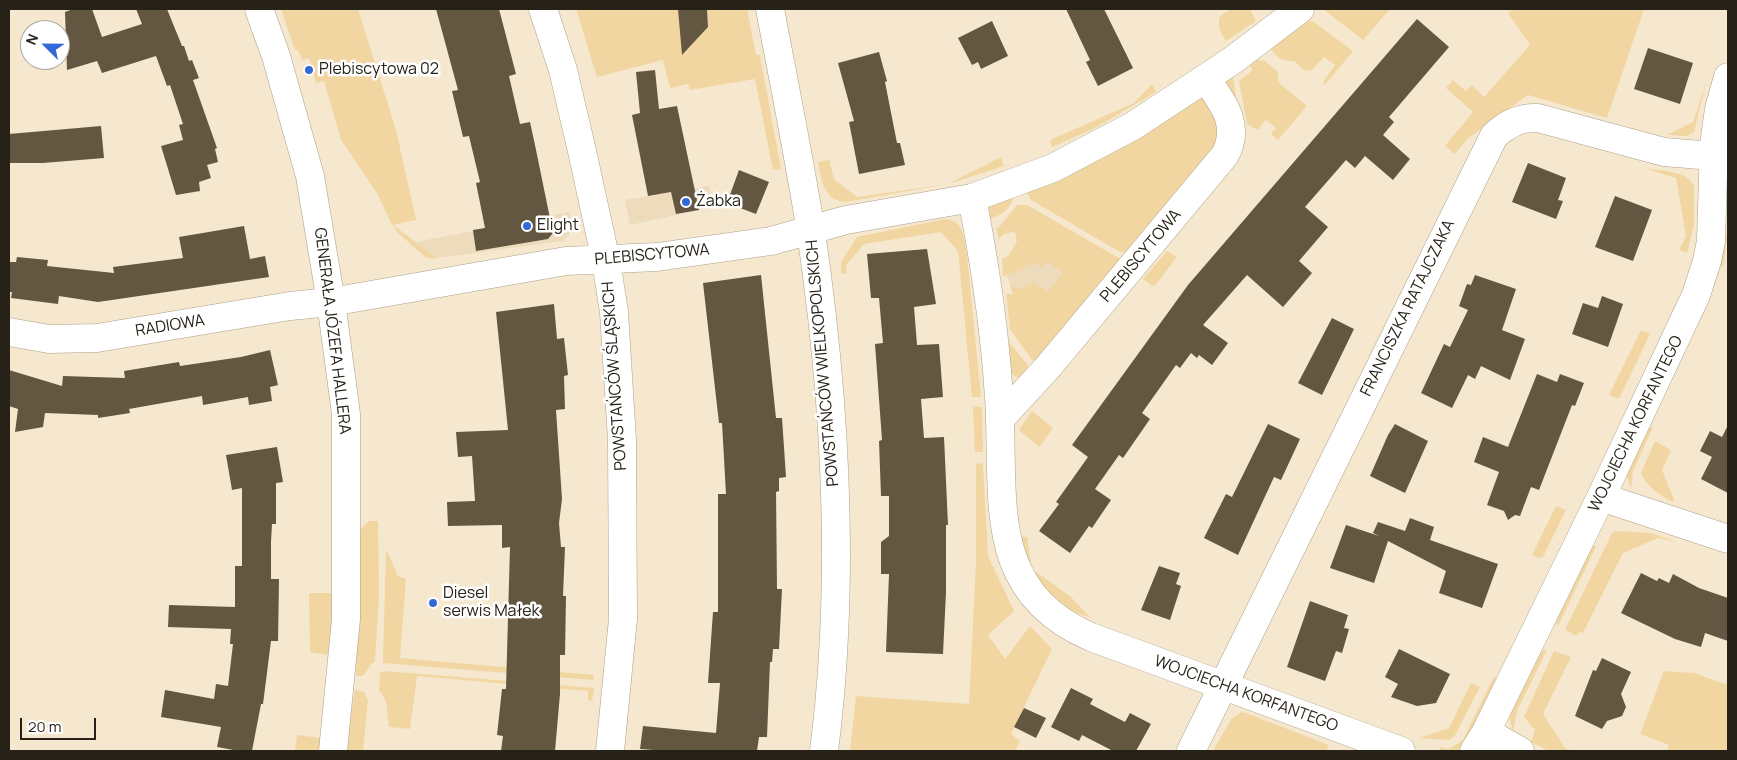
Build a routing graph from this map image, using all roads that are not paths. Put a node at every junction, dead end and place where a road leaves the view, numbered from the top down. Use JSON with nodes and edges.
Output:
{"nodes":[{"id":1,"x":259,"y":9,"type":"edge"},
{"id":2,"x":543,"y":9,"type":"edge"},
{"id":3,"x":770,"y":9,"type":"edge"},
{"id":4,"x":1300,"y":9,"type":"edge"},
{"id":5,"x":1728,"y":77,"type":"edge"},
{"id":6,"x":1206,"y":79,"type":"junction"},
{"id":7,"x":1713,"y":156,"type":"junction"},
{"id":8,"x":972,"y":198,"type":"junction"},
{"id":9,"x":1721,"y":211,"type":"edge"},
{"id":10,"x":810,"y":229,"type":"junction"},
{"id":11,"x":606,"y":261,"type":"junction"},
{"id":12,"x":331,"y":302,"type":"junction"},
{"id":13,"x":9,"y":332,"type":"edge"},
{"id":14,"x":1000,"y":419,"type":"junction"},
{"id":15,"x":1601,"y":497,"type":"junction"},
{"id":16,"x":1728,"y":539,"type":"edge"},
{"id":17,"x":1223,"y":687,"type":"junction"},
{"id":18,"x":1480,"y":742,"type":"edge"},
{"id":19,"x":333,"y":751,"type":"edge"},
{"id":20,"x":610,"y":751,"type":"edge"},
{"id":21,"x":824,"y":751,"type":"edge"},
{"id":22,"x":1191,"y":751,"type":"edge"},
{"id":23,"x":1401,"y":751,"type":"edge"},
{"id":24,"x":1520,"y":751,"type":"edge"}],
"edges":[{"from":1,"to":12,"type":"street","name":"GENERAŁA JÓZEFA HALLERA"},
{"from":2,"to":11,"type":"street","name":"POWSTAŃCÓW ŚLĄSKICH"},
{"from":3,"to":10,"type":"street","name":"POWSTAŃCÓW WIELKOPOLSKICH"},
{"from":4,"to":6,"type":"street","name":"PLEBISCYTOWA"},
{"from":5,"to":7,"type":"street","name":"WOJCIECHA KORFANTEGO"},
{"from":6,"to":8,"type":"street","name":"PLEBISCYTOWA"},
{"from":6,"to":14,"type":"street","name":"PLEBISCYTOWA"},
{"from":7,"to":9,"type":"street","name":"WOJCIECHA KORFANTEGO"},
{"from":7,"to":17,"type":"street","name":"FRANCISZKA RATAJCZAKA"},
{"from":8,"to":10,"type":"street","name":"PLEBISCYTOWA"},
{"from":8,"to":14,"type":"street"},
{"from":9,"to":15,"type":"street","name":"WOJCIECHA KORFANTEGO"},
{"from":10,"to":11,"type":"street","name":"PLEBISCYTOWA"},
{"from":10,"to":21,"type":"street","name":"POWSTAŃCÓW WIELKOPOLSKICH"},
{"from":11,"to":12,"type":"street","name":"PLEBISCYTOWA"},
{"from":11,"to":20,"type":"street","name":"POWSTAŃCÓW ŚLĄSKICH"},
{"from":12,"to":13,"type":"street","name":"RADIOWA"},
{"from":12,"to":19,"type":"street","name":"GENERAŁA JÓZEFA HALLERA"},
{"from":14,"to":17,"type":"street","name":"WOJCIECHA KORFANTEGO"},
{"from":15,"to":16,"type":"street"},
{"from":15,"to":18,"type":"street","name":"WOJCIECHA KORFANTEGO"},
{"from":17,"to":22,"type":"street","name":"FRANCISZKA RATAJCZAKA"},
{"from":17,"to":23,"type":"street","name":"WOJCIECHA KORFANTEGO"},
{"from":18,"to":24,"type":"street"}]}
